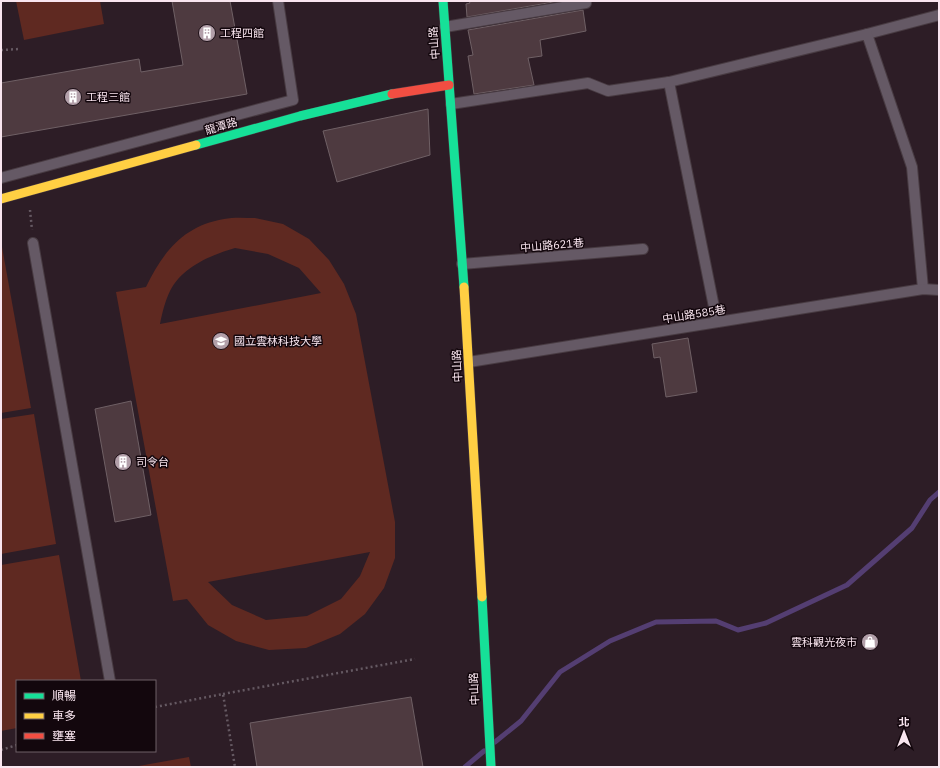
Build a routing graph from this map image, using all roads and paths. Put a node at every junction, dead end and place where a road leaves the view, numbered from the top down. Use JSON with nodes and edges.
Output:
{"nodes":[{"id":1,"x":278,"y":1,"type":"edge"},
{"id":2,"x":443,"y":1,"type":"edge"},
{"id":3,"x":586,"y":2,"type":"dead end"},
{"id":4,"x":939,"y":15,"type":"edge"},
{"id":5,"x":445,"y":27,"type":"junction"},
{"id":6,"x":867,"y":34,"type":"junction"},
{"id":7,"x":20,"y":49,"type":"dead end"},
{"id":8,"x":1,"y":50,"type":"edge"},
{"id":9,"x":669,"y":82,"type":"junction"},
{"id":10,"x":449,"y":85,"type":"junction"},
{"id":11,"x":452,"y":104,"type":"junction"},
{"id":12,"x":1,"y":178,"type":"edge"},
{"id":13,"x":1,"y":199,"type":"edge"},
{"id":14,"x":30,"y":208,"type":"dead end"},
{"id":15,"x":32,"y":243,"type":"joint"},
{"id":16,"x":643,"y":249,"type":"dead end"},
{"id":17,"x":462,"y":264,"type":"junction"},
{"id":18,"x":923,"y":289,"type":"junction"},
{"id":19,"x":939,"y":290,"type":"edge"},
{"id":20,"x":717,"y":322,"type":"junction"},
{"id":21,"x":469,"y":362,"type":"junction"},
{"id":22,"x":415,"y":659,"type":"dead end"},
{"id":23,"x":110,"y":680,"type":"edge"},
{"id":24,"x":223,"y":694,"type":"junction"},
{"id":25,"x":156,"y":707,"type":"edge"},
{"id":26,"x":16,"y":745,"type":"edge"},
{"id":27,"x":1,"y":750,"type":"edge"},
{"id":28,"x":236,"y":767,"type":"edge"},
{"id":29,"x":491,"y":767,"type":"edge"}],
"edges":[{"from":1,"to":12,"type":"lane"},
{"from":2,"to":5,"type":"main road","name":"中山路"},
{"from":3,"to":5,"type":"lane"},
{"from":4,"to":6,"type":"lane"},
{"from":5,"to":10,"type":"main road","name":"中山路"},
{"from":6,"to":9,"type":"lane"},
{"from":6,"to":18,"type":"lane"},
{"from":7,"to":8,"type":"path"},
{"from":9,"to":11,"type":"lane"},
{"from":9,"to":20,"type":"lane"},
{"from":10,"to":11,"type":"main road","name":"中山路"},
{"from":10,"to":13,"type":"main road","name":"龍潭路"},
{"from":11,"to":17,"type":"main road","name":"中山路"},
{"from":14,"to":15,"type":"path"},
{"from":15,"to":23,"type":"lane"},
{"from":16,"to":17,"type":"lane","name":"中山路621巷"},
{"from":17,"to":21,"type":"main road","name":"中山路"},
{"from":18,"to":19,"type":"lane","name":"中山路585巷"},
{"from":18,"to":20,"type":"lane","name":"中山路585巷"},
{"from":20,"to":21,"type":"lane","name":"中山路585巷"},
{"from":21,"to":29,"type":"main road","name":"中山路"},
{"from":22,"to":24,"type":"path"},
{"from":24,"to":25,"type":"path"},
{"from":24,"to":28,"type":"path"},
{"from":26,"to":27,"type":"path"}]}
